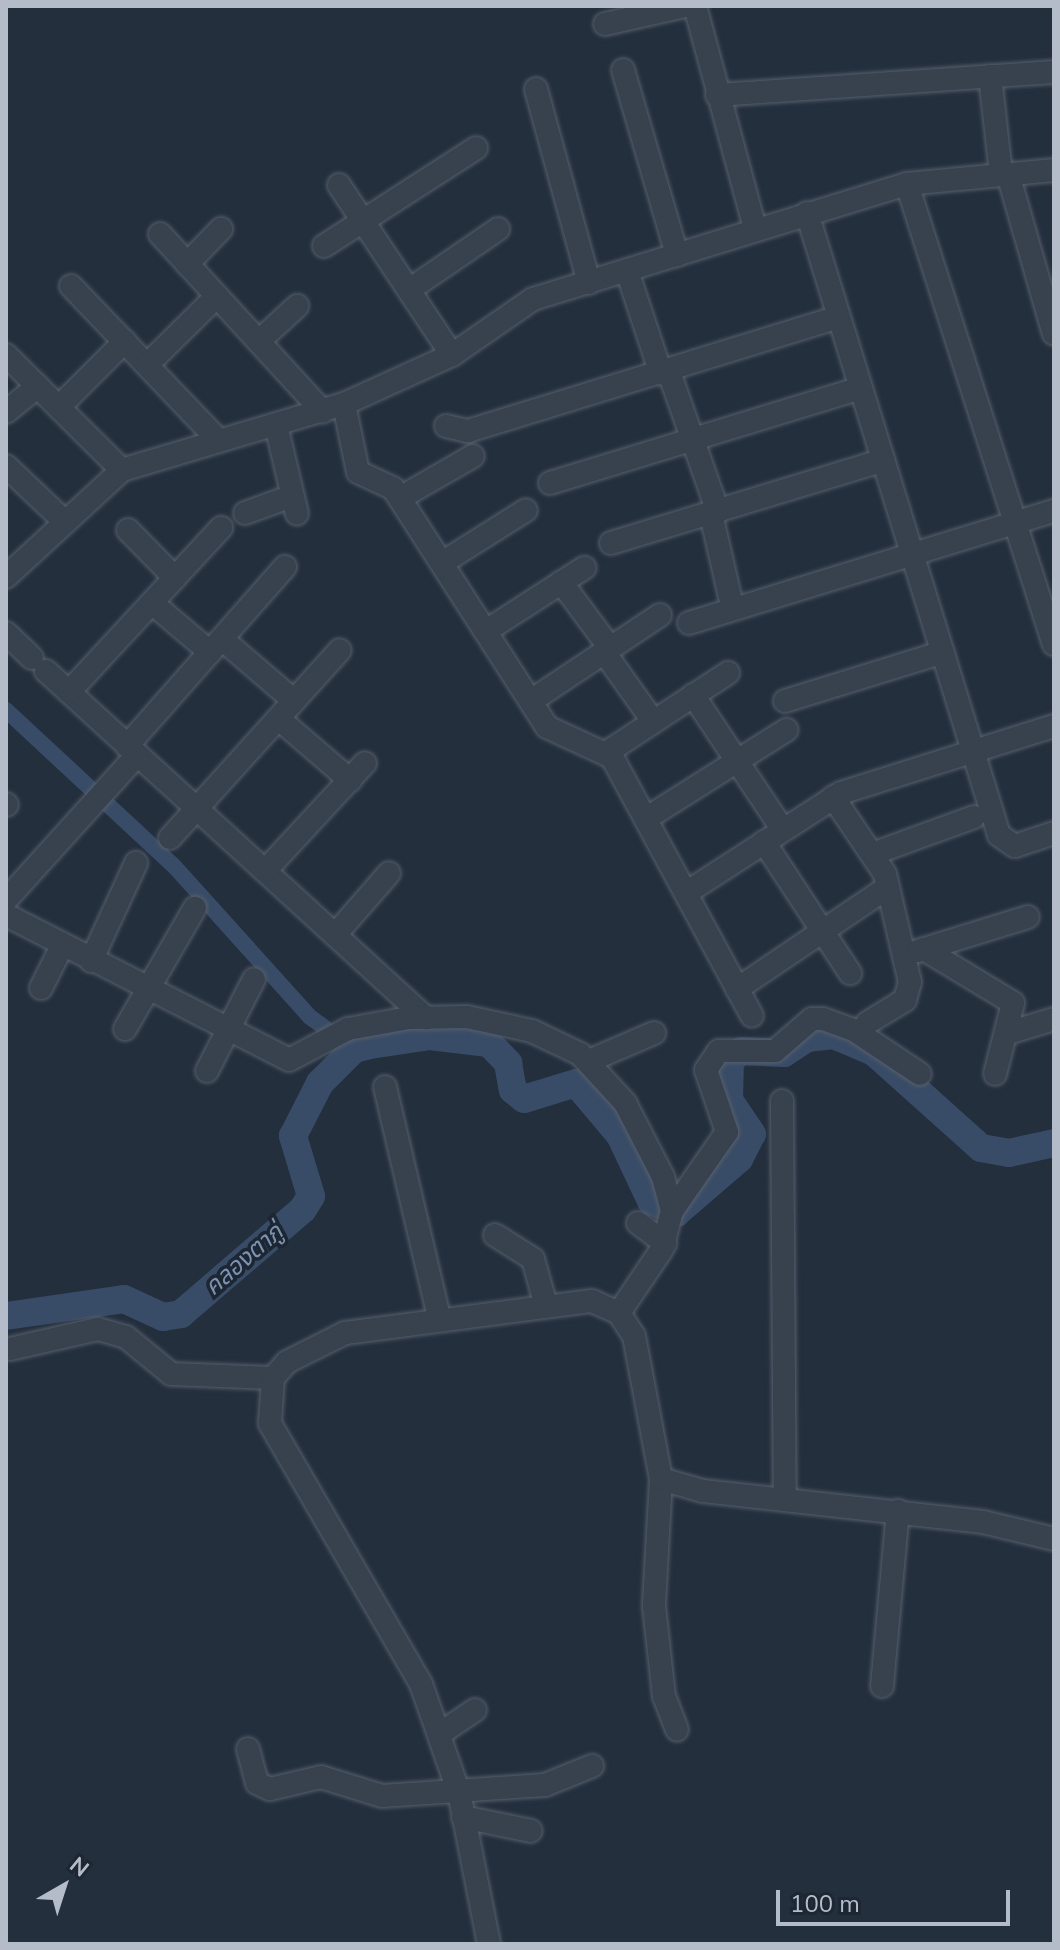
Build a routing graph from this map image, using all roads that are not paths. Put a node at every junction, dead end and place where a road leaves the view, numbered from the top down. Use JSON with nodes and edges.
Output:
{"nodes":[{"id":1,"x":685,"y":6,"type":"edge"},
{"id":2,"x":695,"y":6,"type":"edge"},
{"id":3,"x":605,"y":24,"type":"dead end"},
{"id":4,"x":623,"y":70,"type":"dead end"},
{"id":5,"x":1054,"y":72,"type":"edge"},
{"id":6,"x":990,"y":76,"type":"junction"},
{"id":7,"x":536,"y":89,"type":"dead end"},
{"id":8,"x":717,"y":95,"type":"junction"},
{"id":9,"x":476,"y":148,"type":"dead end"},
{"id":10,"x":1054,"y":170,"type":"edge"},
{"id":11,"x":1004,"y":174,"type":"junction"},
{"id":12,"x":907,"y":184,"type":"junction"},
{"id":13,"x":339,"y":185,"type":"dead end"},
{"id":14,"x":807,"y":213,"type":"junction"},
{"id":15,"x":363,"y":223,"type":"junction"},
{"id":16,"x":221,"y":229,"type":"dead end"},
{"id":17,"x":498,"y":229,"type":"dead end"},
{"id":18,"x":755,"y":229,"type":"junction"},
{"id":19,"x":160,"y":234,"type":"dead end"},
{"id":20,"x":324,"y":246,"type":"dead end"},
{"id":21,"x":677,"y":255,"type":"junction"},
{"id":22,"x":187,"y":264,"type":"junction"},
{"id":23,"x":627,"y":271,"type":"junction"},
{"id":24,"x":589,"y":283,"type":"junction"},
{"id":25,"x":71,"y":286,"type":"dead end"},
{"id":26,"x":409,"y":290,"type":"junction"},
{"id":27,"x":217,"y":296,"type":"junction"},
{"id":28,"x":297,"y":306,"type":"dead end"},
{"id":29,"x":838,"y":317,"type":"junction"},
{"id":30,"x":1052,"y":320,"type":"edge"},
{"id":31,"x":125,"y":341,"type":"junction"},
{"id":32,"x":259,"y":341,"type":"junction"},
{"id":33,"x":6,"y":355,"type":"edge"},
{"id":34,"x":452,"y":355,"type":"junction"},
{"id":35,"x":147,"y":365,"type":"junction"},
{"id":36,"x":665,"y":373,"type":"junction"},
{"id":37,"x":38,"y":386,"type":"junction"},
{"id":38,"x":861,"y":388,"type":"junction"},
{"id":39,"x":59,"y":407,"type":"junction"},
{"id":40,"x":334,"y":408,"type":"junction"},
{"id":41,"x":6,"y":412,"type":"edge"},
{"id":42,"x":276,"y":425,"type":"junction"},
{"id":43,"x":446,"y":426,"type":"dead end"},
{"id":44,"x":692,"y":440,"type":"junction"},
{"id":45,"x":219,"y":441,"type":"junction"},
{"id":46,"x":473,"y":456,"type":"dead end"},
{"id":47,"x":884,"y":460,"type":"junction"},
{"id":48,"x":6,"y":466,"type":"edge"},
{"id":49,"x":122,"y":470,"type":"junction"},
{"id":50,"x":550,"y":483,"type":"dead end"},
{"id":51,"x":400,"y":498,"type":"junction"},
{"id":52,"x":526,"y":510,"type":"dead end"},
{"id":53,"x":1054,"y":511,"type":"edge"},
{"id":54,"x":245,"y":513,"type":"dead end"},
{"id":55,"x":714,"y":513,"type":"junction"},
{"id":56,"x":65,"y":522,"type":"junction"},
{"id":57,"x":1014,"y":522,"type":"junction"},
{"id":58,"x":221,"y":528,"type":"dead end"},
{"id":59,"x":128,"y":530,"type":"dead end"},
{"id":60,"x":611,"y":543,"type":"dead end"},
{"id":61,"x":916,"y":557,"type":"junction"},
{"id":62,"x":442,"y":563,"type":"junction"},
{"id":63,"x":285,"y":567,"type":"dead end"},
{"id":64,"x":584,"y":568,"type":"dead end"},
{"id":65,"x":7,"y":573,"type":"edge"},
{"id":66,"x":175,"y":578,"type":"junction"},
{"id":67,"x":561,"y":582,"type":"junction"},
{"id":68,"x":152,"y":603,"type":"junction"},
{"id":69,"x":732,"y":606,"type":"junction"},
{"id":70,"x":660,"y":615,"type":"dead end"},
{"id":71,"x":689,"y":623,"type":"dead end"},
{"id":72,"x":486,"y":631,"type":"junction"},
{"id":73,"x":6,"y":633,"type":"edge"},
{"id":74,"x":1054,"y":644,"type":"edge"},
{"id":75,"x":216,"y":645,"type":"junction"},
{"id":76,"x":340,"y":650,"type":"dead end"},
{"id":77,"x":607,"y":650,"type":"junction"},
{"id":78,"x":943,"y":652,"type":"junction"},
{"id":79,"x":728,"y":673,"type":"dead end"},
{"id":80,"x":69,"y":692,"type":"junction"},
{"id":81,"x":693,"y":695,"type":"junction"},
{"id":82,"x":294,"y":701,"type":"junction"},
{"id":83,"x":531,"y":701,"type":"junction"},
{"id":84,"x":785,"y":701,"type":"dead end"},
{"id":85,"x":279,"y":719,"type":"junction"},
{"id":86,"x":653,"y":721,"type":"junction"},
{"id":87,"x":1054,"y":726,"type":"edge"},
{"id":88,"x":786,"y":730,"type":"dead end"},
{"id":89,"x":132,"y":751,"type":"junction"},
{"id":90,"x":606,"y":753,"type":"junction"},
{"id":91,"x":971,"y":754,"type":"junction"},
{"id":92,"x":738,"y":761,"type":"junction"},
{"id":93,"x":833,"y":797,"type":"junction"},
{"id":94,"x":197,"y":810,"type":"junction"},
{"id":95,"x":974,"y":817,"type":"dead end"},
{"id":96,"x":647,"y":818,"type":"junction"},
{"id":97,"x":1054,"y":833,"type":"edge"},
{"id":98,"x":774,"y":836,"type":"junction"},
{"id":99,"x":170,"y":838,"type":"dead end"},
{"id":100,"x":875,"y":853,"type":"junction"},
{"id":101,"x":136,"y":863,"type":"dead end"},
{"id":102,"x":265,"y":871,"type":"junction"},
{"id":103,"x":389,"y":873,"type":"dead end"},
{"id":104,"x":888,"y":887,"type":"junction"},
{"id":105,"x":686,"y":893,"type":"junction"},
{"id":106,"x":6,"y":900,"type":"edge"},
{"id":107,"x":195,"y":908,"type":"dead end"},
{"id":108,"x":6,"y":915,"type":"edge"},
{"id":109,"x":1028,"y":917,"type":"dead end"},
{"id":110,"x":822,"y":931,"type":"junction"},
{"id":111,"x":335,"y":935,"type":"junction"},
{"id":112,"x":62,"y":946,"type":"junction"},
{"id":113,"x":914,"y":952,"type":"junction"},
{"id":114,"x":91,"y":961,"type":"junction"},
{"id":115,"x":850,"y":973,"type":"dead end"},
{"id":116,"x":254,"y":979,"type":"dead end"},
{"id":117,"x":41,"y":988,"type":"dead end"},
{"id":118,"x":737,"y":989,"type":"junction"},
{"id":119,"x":149,"y":990,"type":"junction"},
{"id":120,"x":752,"y":1016,"type":"dead end"},
{"id":121,"x":426,"y":1018,"type":"junction"},
{"id":122,"x":1054,"y":1019,"type":"edge"},
{"id":123,"x":867,"y":1023,"type":"dead end"},
{"id":124,"x":125,"y":1029,"type":"dead end"},
{"id":125,"x":228,"y":1029,"type":"junction"},
{"id":126,"x":654,"y":1033,"type":"dead end"},
{"id":127,"x":1008,"y":1033,"type":"junction"},
{"id":128,"x":589,"y":1061,"type":"junction"},
{"id":129,"x":207,"y":1071,"type":"dead end"},
{"id":130,"x":920,"y":1074,"type":"dead end"},
{"id":131,"x":995,"y":1074,"type":"dead end"},
{"id":132,"x":385,"y":1087,"type":"dead end"},
{"id":133,"x":782,"y":1101,"type":"dead end"},
{"id":134,"x":672,"y":1211,"type":"junction"},
{"id":135,"x":638,"y":1223,"type":"dead end"},
{"id":136,"x":495,"y":1235,"type":"dead end"},
{"id":137,"x":665,"y":1243,"type":"junction"},
{"id":138,"x":546,"y":1306,"type":"junction"},
{"id":139,"x":619,"y":1313,"type":"junction"},
{"id":140,"x":439,"y":1318,"type":"junction"},
{"id":141,"x":10,"y":1349,"type":"dead end"},
{"id":142,"x":273,"y":1378,"type":"junction"},
{"id":143,"x":661,"y":1479,"type":"junction"},
{"id":144,"x":785,"y":1497,"type":"junction"},
{"id":145,"x":898,"y":1511,"type":"junction"},
{"id":146,"x":1054,"y":1539,"type":"edge"},
{"id":147,"x":882,"y":1686,"type":"dead end"},
{"id":148,"x":475,"y":1710,"type":"dead end"},
{"id":149,"x":677,"y":1730,"type":"dead end"},
{"id":150,"x":441,"y":1733,"type":"junction"},
{"id":151,"x":248,"y":1749,"type":"dead end"},
{"id":152,"x":592,"y":1766,"type":"dead end"},
{"id":153,"x":459,"y":1793,"type":"junction"},
{"id":154,"x":463,"y":1817,"type":"junction"},
{"id":155,"x":531,"y":1831,"type":"dead end"},
{"id":156,"x":489,"y":1944,"type":"edge"}],
"edges":[{"from":1,"to":3,"type":"street"},
{"from":2,"to":8,"type":"street"},
{"from":4,"to":21,"type":"street"},
{"from":5,"to":6,"type":"street"},
{"from":6,"to":8,"type":"street"},
{"from":6,"to":11,"type":"street"},
{"from":7,"to":24,"type":"street"},
{"from":8,"to":18,"type":"street"},
{"from":9,"to":15,"type":"street"},
{"from":10,"to":11,"type":"street"},
{"from":11,"to":12,"type":"street"},
{"from":11,"to":30,"type":"street"},
{"from":12,"to":14,"type":"street"},
{"from":12,"to":57,"type":"street"},
{"from":13,"to":15,"type":"street"},
{"from":14,"to":18,"type":"street"},
{"from":14,"to":29,"type":"street"},
{"from":15,"to":20,"type":"street"},
{"from":15,"to":26,"type":"street"},
{"from":16,"to":22,"type":"street"},
{"from":17,"to":26,"type":"street"},
{"from":18,"to":21,"type":"street"},
{"from":19,"to":22,"type":"street"},
{"from":21,"to":23,"type":"street"},
{"from":22,"to":27,"type":"street"},
{"from":23,"to":24,"type":"street"},
{"from":23,"to":36,"type":"street"},
{"from":24,"to":34,"type":"street"},
{"from":25,"to":31,"type":"street"},
{"from":26,"to":34,"type":"street"},
{"from":27,"to":32,"type":"street"},
{"from":27,"to":35,"type":"street"},
{"from":28,"to":32,"type":"street"},
{"from":29,"to":36,"type":"street"},
{"from":29,"to":38,"type":"street"},
{"from":31,"to":35,"type":"street"},
{"from":31,"to":39,"type":"street"},
{"from":32,"to":40,"type":"street"},
{"from":33,"to":37,"type":"street"},
{"from":34,"to":40,"type":"street"},
{"from":35,"to":45,"type":"street"},
{"from":36,"to":43,"type":"street"},
{"from":36,"to":44,"type":"street"},
{"from":37,"to":39,"type":"street"},
{"from":37,"to":41,"type":"street"},
{"from":38,"to":44,"type":"street"},
{"from":38,"to":47,"type":"street"},
{"from":39,"to":49,"type":"street"},
{"from":40,"to":42,"type":"street"},
{"from":40,"to":51,"type":"street"},
{"from":42,"to":45,"type":"street"},
{"from":42,"to":54,"type":"street"},
{"from":44,"to":50,"type":"street"},
{"from":44,"to":55,"type":"street"},
{"from":45,"to":49,"type":"street"},
{"from":46,"to":51,"type":"street"},
{"from":47,"to":55,"type":"street"},
{"from":47,"to":61,"type":"street"},
{"from":48,"to":56,"type":"street"},
{"from":49,"to":56,"type":"street"},
{"from":51,"to":62,"type":"street"},
{"from":52,"to":62,"type":"street"},
{"from":53,"to":57,"type":"street"},
{"from":55,"to":60,"type":"street"},
{"from":55,"to":69,"type":"street"},
{"from":56,"to":65,"type":"street"},
{"from":57,"to":61,"type":"street"},
{"from":57,"to":74,"type":"street"},
{"from":58,"to":66,"type":"street"},
{"from":59,"to":66,"type":"street"},
{"from":61,"to":69,"type":"street"},
{"from":61,"to":78,"type":"street"},
{"from":62,"to":72,"type":"street"},
{"from":63,"to":75,"type":"street"},
{"from":64,"to":67,"type":"street"},
{"from":66,"to":68,"type":"street"},
{"from":67,"to":72,"type":"street"},
{"from":67,"to":77,"type":"street"},
{"from":68,"to":75,"type":"street"},
{"from":68,"to":80,"type":"street"},
{"from":69,"to":71,"type":"street"},
{"from":70,"to":77,"type":"street"},
{"from":72,"to":83,"type":"street"},
{"from":73,"to":80,"type":"street"},
{"from":75,"to":82,"type":"street"},
{"from":75,"to":89,"type":"street"},
{"from":76,"to":82,"type":"street"},
{"from":77,"to":83,"type":"street"},
{"from":77,"to":86,"type":"street"},
{"from":78,"to":84,"type":"street"},
{"from":78,"to":91,"type":"street"},
{"from":79,"to":81,"type":"street"},
{"from":80,"to":89,"type":"street"},
{"from":81,"to":86,"type":"street"},
{"from":81,"to":92,"type":"street"},
{"from":82,"to":85,"type":"street"},
{"from":83,"to":90,"type":"street"},
{"from":85,"to":94,"type":"street"},
{"from":85,"to":102,"type":"street"},
{"from":86,"to":90,"type":"street"},
{"from":87,"to":91,"type":"street"},
{"from":88,"to":92,"type":"street"},
{"from":89,"to":94,"type":"street"},
{"from":89,"to":106,"type":"street"},
{"from":90,"to":96,"type":"street"},
{"from":91,"to":93,"type":"street"},
{"from":91,"to":97,"type":"street"},
{"from":92,"to":96,"type":"street"},
{"from":92,"to":98,"type":"street"},
{"from":93,"to":98,"type":"street"},
{"from":93,"to":100,"type":"street"},
{"from":94,"to":99,"type":"street"},
{"from":94,"to":102,"type":"street"},
{"from":95,"to":100,"type":"street"},
{"from":96,"to":105,"type":"street"},
{"from":98,"to":105,"type":"street"},
{"from":98,"to":110,"type":"street"},
{"from":100,"to":104,"type":"street"},
{"from":101,"to":114,"type":"street"},
{"from":102,"to":111,"type":"street"},
{"from":103,"to":111,"type":"street"},
{"from":104,"to":110,"type":"street"},
{"from":104,"to":113,"type":"street"},
{"from":105,"to":118,"type":"street"},
{"from":107,"to":119,"type":"street"},
{"from":108,"to":112,"type":"street"},
{"from":109,"to":113,"type":"street"},
{"from":110,"to":115,"type":"street"},
{"from":110,"to":118,"type":"street"},
{"from":111,"to":121,"type":"street"},
{"from":112,"to":114,"type":"street"},
{"from":112,"to":117,"type":"street"},
{"from":113,"to":123,"type":"street"},
{"from":113,"to":127,"type":"street"},
{"from":114,"to":119,"type":"street"},
{"from":116,"to":125,"type":"street"},
{"from":118,"to":120,"type":"street"},
{"from":119,"to":124,"type":"street"},
{"from":119,"to":125,"type":"street"},
{"from":121,"to":125,"type":"street"},
{"from":121,"to":128,"type":"street"},
{"from":122,"to":127,"type":"street"},
{"from":125,"to":129,"type":"street"},
{"from":126,"to":128,"type":"street"},
{"from":127,"to":131,"type":"street"},
{"from":128,"to":134,"type":"street"},
{"from":130,"to":134,"type":"street"},
{"from":132,"to":140,"type":"street"},
{"from":133,"to":144,"type":"street"},
{"from":134,"to":137,"type":"street"},
{"from":135,"to":137,"type":"street"},
{"from":136,"to":138,"type":"street"},
{"from":137,"to":139,"type":"street"},
{"from":138,"to":139,"type":"street"},
{"from":138,"to":140,"type":"street"},
{"from":139,"to":143,"type":"street"},
{"from":140,"to":142,"type":"street"},
{"from":141,"to":142,"type":"street"},
{"from":142,"to":150,"type":"street"},
{"from":143,"to":144,"type":"street"},
{"from":143,"to":149,"type":"street"},
{"from":144,"to":145,"type":"street"},
{"from":145,"to":146,"type":"street"},
{"from":145,"to":147,"type":"street"},
{"from":148,"to":150,"type":"street"},
{"from":150,"to":153,"type":"street"},
{"from":151,"to":153,"type":"street"},
{"from":152,"to":153,"type":"street"},
{"from":153,"to":154,"type":"street"},
{"from":154,"to":155,"type":"street"},
{"from":154,"to":156,"type":"street"}]}
